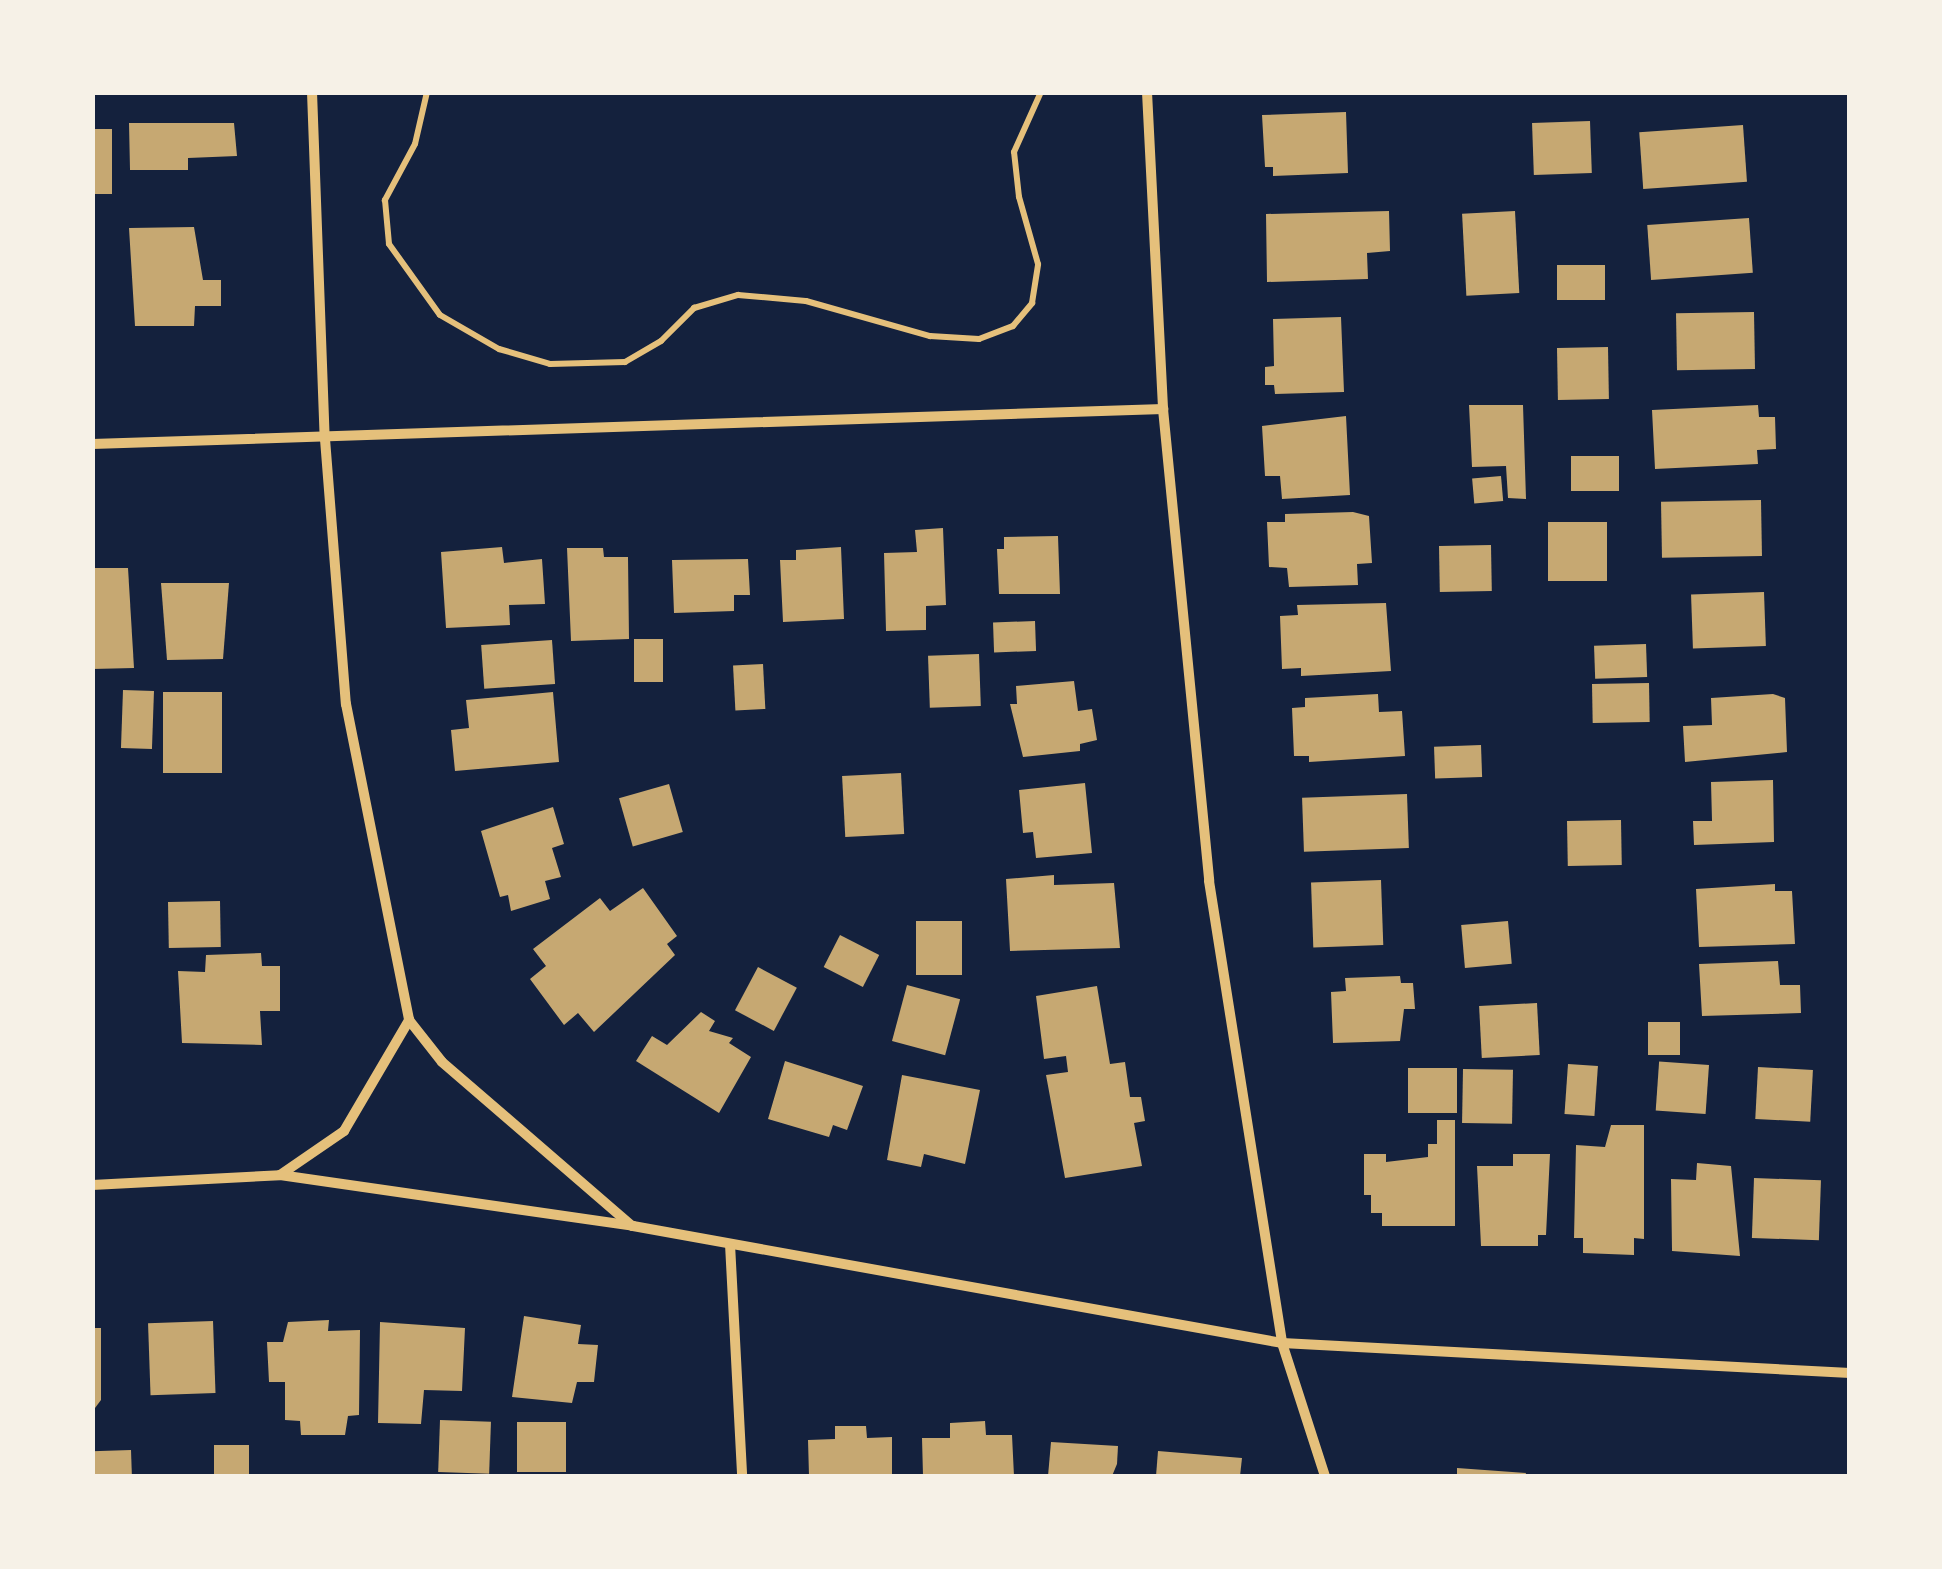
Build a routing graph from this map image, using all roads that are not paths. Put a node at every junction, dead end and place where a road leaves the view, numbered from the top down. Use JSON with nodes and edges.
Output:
{"nodes":[{"id":1,"x":312,"y":92,"type":"edge"},
{"id":2,"x":1147,"y":92,"type":"edge"},
{"id":3,"x":1163,"y":409,"type":"junction"},
{"id":4,"x":325,"y":439,"type":"junction"},
{"id":5,"x":92,"y":444,"type":"edge"},
{"id":6,"x":410,"y":1020,"type":"junction"},
{"id":7,"x":280,"y":1175,"type":"junction"},
{"id":8,"x":92,"y":1185,"type":"edge"},
{"id":9,"x":633,"y":1226,"type":"junction"},
{"id":10,"x":730,"y":1244,"type":"junction"},
{"id":11,"x":1282,"y":1343,"type":"junction"},
{"id":12,"x":1850,"y":1373,"type":"edge"},
{"id":13,"x":742,"y":1476,"type":"edge"},
{"id":14,"x":1325,"y":1476,"type":"edge"}],
"edges":[{"from":1,"to":4,"type":"street"},
{"from":2,"to":3,"type":"street"},
{"from":3,"to":4,"type":"street"},
{"from":3,"to":11,"type":"street"},
{"from":4,"to":5,"type":"street"},
{"from":4,"to":6,"type":"street"},
{"from":6,"to":7,"type":"street"},
{"from":6,"to":9,"type":"street"},
{"from":7,"to":8,"type":"street"},
{"from":7,"to":9,"type":"street"},
{"from":9,"to":10,"type":"street"},
{"from":10,"to":11,"type":"street"},
{"from":10,"to":13,"type":"street"},
{"from":11,"to":12,"type":"street"},
{"from":11,"to":14,"type":"street"}]}
